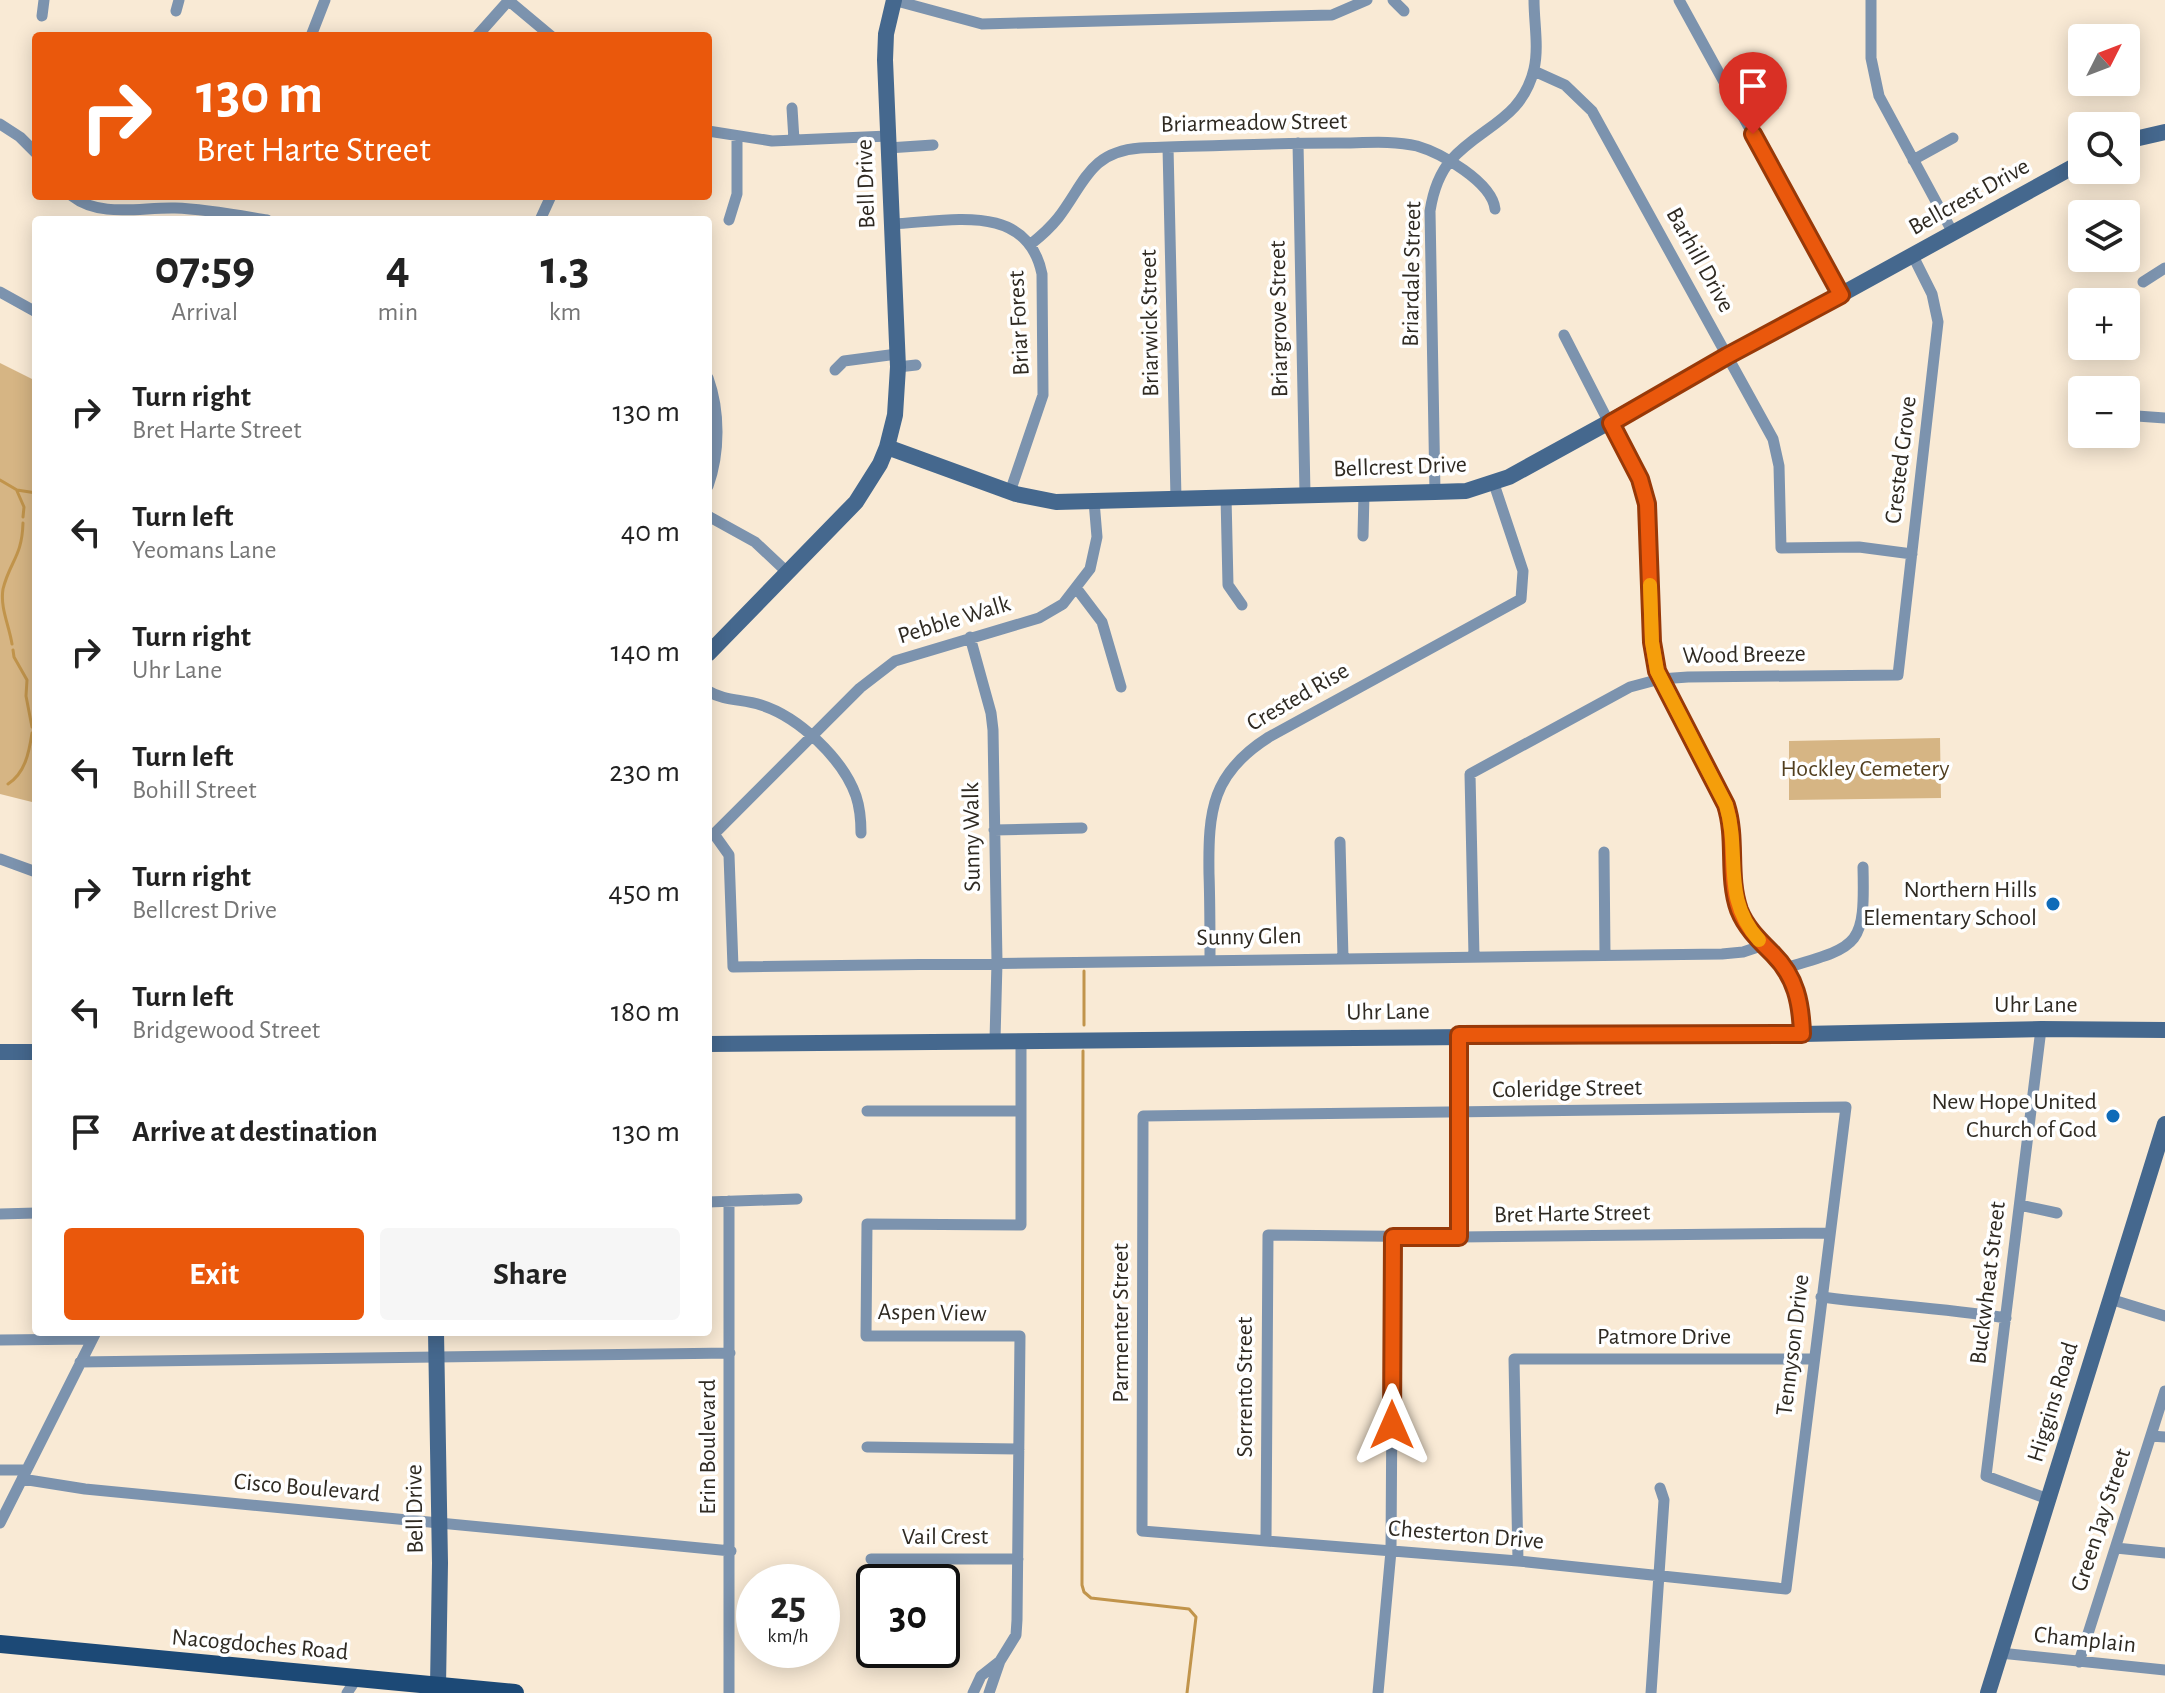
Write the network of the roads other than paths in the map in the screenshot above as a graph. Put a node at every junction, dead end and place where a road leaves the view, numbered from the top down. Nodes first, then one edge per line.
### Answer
1 (44, 0) edge
2 (325, 0) edge
3 (508, 0) edge
4 (893, 0) edge
5 (1367, 0) edge
6 (1393, 0) edge
7 (1534, 0) edge
8 (1679, 0) edge
9 (1871, 0) edge
10 (1404, 11) dead end
11 (42, 16) dead end
12 (313, 32) edge
13 (480, 32) edge
14 (546, 32) edge
15 (1534, 71) junction
16 (792, 108) dead end
17 (0, 124) edge
18 (712, 132) edge
19 (2165, 132) edge
20 (737, 137) junction
21 (1953, 138) dead end
22 (2140, 138) edge
23 (794, 140) junction
24 (888, 142) junction
25 (1298, 143) junction
26 (933, 145) dead end
27 (1168, 147) junction
28 (32, 149) edge
29 (1913, 160) junction
30 (1450, 162) junction
31 (2068, 170) edge
32 (78, 200) edge
33 (208, 200) edge
34 (1495, 209) dead end
35 (206, 211) junction
36 (240, 216) edge
37 (729, 220) dead end
38 (891, 224) junction
39 (1953, 233) junction
40 (1031, 244) junction
41 (1913, 256) junction
42 (2165, 268) edge
43 (2143, 282) dead end
44 (0, 292) edge
45 (1841, 295) junction
46 (32, 310) edge
47 (1564, 335) dead end
48 (1727, 356) junction
49 (897, 360) junction
50 (916, 365) dead end
51 (835, 370) dead end
52 (712, 390) edge
53 (2140, 416) edge
54 (2165, 418) edge
55 (1611, 423) junction
56 (887, 447) junction
57 (712, 473) edge
58 (1494, 484) junction
59 (1010, 492) junction
60 (1435, 492) junction
61 (1364, 493) junction
62 (1305, 494) junction
63 (1226, 496) junction
64 (1176, 498) junction
65 (1094, 501) junction
66 (712, 518) edge
67 (1363, 536) dead end
68 (1912, 554) junction
69 (788, 573) junction
70 (1077, 589) junction
71 (1242, 605) dead end
72 (970, 637) junction
73 (712, 650) edge
74 (1898, 675) joint
75 (1660, 679) junction
76 (1121, 687) dead end
77 (712, 694) edge
78 (812, 737) junction
79 (1082, 828) dead end
80 (994, 830) junction
81 (861, 833) dead end
82 (1340, 842) dead end
83 (1604, 852) dead end
84 (0, 859) edge
85 (1863, 867) dead end
86 (32, 871) edge
87 (1764, 945) junction
88 (1605, 955) junction
89 (1474, 956) junction
90 (1343, 958) junction
91 (1210, 960) junction
92 (997, 962) junction
93 (733, 967) joint
94 (1785, 968) junction
95 (2041, 1029) junction
96 (2165, 1030) edge
97 (1802, 1034) junction
98 (1459, 1035) junction
99 (995, 1040) junction
100 (1021, 1040) junction
101 (712, 1044) edge
102 (0, 1052) edge
103 (32, 1052) edge
104 (1846, 1107) joint
105 (867, 1111) dead end
106 (1020, 1111) junction
107 (1459, 1112) junction
108 (1143, 1116) joint
109 (2165, 1124) edge
110 (797, 1199) dead end
111 (729, 1201) junction
112 (712, 1202) edge
113 (2020, 1205) junction
114 (32, 1213) edge
115 (2057, 1213) dead end
116 (0, 1214) edge
117 (1829, 1233) junction
118 (1268, 1235) joint
119 (1393, 1237) junction
120 (1459, 1237) junction
121 (1821, 1297) junction
122 (2110, 1299) junction
123 (2165, 1316) edge
124 (2006, 1318) junction
125 (94, 1336) edge
126 (436, 1336) edge
127 (0, 1340) edge
128 (730, 1353) junction
129 (437, 1358) junction
130 (1814, 1359) junction
131 (80, 1362) junction
132 (2165, 1391) edge
133 (2151, 1436) junction
134 (2165, 1437) edge
135 (867, 1447) dead end
136 (1019, 1449) junction
137 (0, 1470) edge
138 (24, 1474) junction
139 (1660, 1488) dead end
140 (2048, 1499) junction
141 (0, 1523) edge
142 (439, 1523) junction
143 (1142, 1531) joint
144 (1266, 1539) junction
145 (2116, 1548) junction
146 (731, 1551) junction
147 (1391, 1551) junction
148 (2165, 1553) edge
149 (871, 1559) dead end
150 (1018, 1559) junction
151 (1518, 1561) junction
152 (1659, 1575) junction
153 (1786, 1589) joint
154 (0, 1644) edge
155 (2000, 1653) junction
156 (1000, 1661) junction
157 (2079, 1662) junction
158 (2165, 1670) edge
159 (438, 1686) junction
160 (356, 1688) edge
161 (515, 1693) edge
162 (729, 1693) edge
163 (973, 1693) edge
164 (989, 1693) edge
165 (1378, 1693) edge
166 (1651, 1693) edge
167 (1988, 1693) edge

1 - 11 street
2 - 12 street
3 - 13 street
3 - 14 street
4 - 5 street
4 - 24 street, Bell Drive
6 - 10 street
7 - 15 street, Briardale Street
8 - 45 street
9 - 29 street
15 - 30 street, Briardale Street
15 - 48 street, Barhill Drive
16 - 23 street
17 - 28 street
18 - 20 street
19 - 22 street
20 - 23 street
20 - 37 street
21 - 29 street
23 - 24 street
24 - 26 street
24 - 38 street, Bell Drive
25 - 27 street, Briarmeadow Street
25 - 30 street, Briarmeadow Street
25 - 62 street, Briargrove Street
27 - 40 street, Briarmeadow Street
27 - 64 street, Briarwick Street
29 - 39 street
30 - 34 street, Briarmeadow Street
30 - 60 street, Briardale Street
31 - 39 street, Bellcrest Drive
32 - 35 street
33 - 35 street
35 - 36 street
38 - 40 street
38 - 49 street, Bell Drive
39 - 41 street, Bellcrest Drive
40 - 59 street, Briar Forest
41 - 45 street, Bellcrest Drive
41 - 68 street, Crested Grove
42 - 43 street
44 - 46 street
45 - 48 street, Bellcrest Drive
47 - 55 street
48 - 55 street, Bellcrest Drive
48 - 68 street, Barhill Drive
49 - 50 street
49 - 51 street
49 - 56 street, Bell Drive
52 - 57 street
53 - 54 street
55 - 58 street, Bellcrest Drive
55 - 75 street
56 - 59 street, Bellcrest Drive
56 - 69 street, Bell Drive
58 - 60 street, Bellcrest Drive
58 - 91 street, Crested Rise
59 - 65 street, Bellcrest Drive
60 - 61 street, Bellcrest Drive
61 - 62 street, Bellcrest Drive
61 - 67 street
62 - 63 street, Bellcrest Drive
63 - 64 street, Bellcrest Drive
63 - 71 street
64 - 65 street, Bellcrest Drive
65 - 70 street, Pebble Walk
66 - 69 street
68 - 74 street, Crested Grove
69 - 73 street, Bell Drive
70 - 72 street, Pebble Walk
70 - 76 street
72 - 78 street, Pebble Walk
72 - 80 street, Sunny Walk
74 - 75 street, Wood Breeze
75 - 87 street
75 - 89 street, Wood Breeze
77 - 78 street
78 - 81 street
78 - 93 street, Pebble Walk
79 - 80 street
80 - 92 street, Sunny Walk
82 - 90 street
83 - 88 street
84 - 86 street
85 - 94 street
87 - 88 street, Sunny Glen
87 - 94 street
88 - 89 street, Sunny Glen
89 - 90 street, Sunny Glen
90 - 91 street, Sunny Glen
91 - 92 street, Sunny Glen
92 - 93 street, Sunny Glen
92 - 99 street, Sunny Walk
94 - 97 street
95 - 96 street, Uhr Lane
95 - 97 street, Uhr Lane
95 - 113 street, Buckwheat Street
97 - 98 street, Uhr Lane
98 - 100 street, Uhr Lane
98 - 107 street
99 - 100 street, Uhr Lane
99 - 101 street, Uhr Lane
100 - 106 street, Aspen View
102 - 103 street
104 - 107 street, Coleridge Street
104 - 117 street, Tennyson Drive
105 - 106 street
106 - 136 street, Aspen View
107 - 108 street, Coleridge Street
107 - 120 street
108 - 143 street, Parmenter Street
109 - 122 street, Higgins Road
110 - 111 street
111 - 112 street
111 - 128 street, Erin Boulevard
113 - 115 street
113 - 124 street, Buckwheat Street
114 - 116 street
117 - 120 street, Bret Harte Street
117 - 121 street, Tennyson Drive
118 - 119 street, Bret Harte Street
118 - 144 street, Sorrento Street
119 - 120 street, Bret Harte Street
119 - 147 street
121 - 124 street
121 - 130 street, Tennyson Drive
122 - 123 street
122 - 140 street, Higgins Road
124 - 140 street, Buckwheat Street
125 - 127 street
125 - 131 street
126 - 129 street, Bell Drive
128 - 129 street
128 - 146 street, Erin Boulevard
129 - 131 street
129 - 142 street, Bell Drive
130 - 151 street, Patmore Drive
130 - 153 street, Tennyson Drive
131 - 138 street
132 - 133 street, Green Jay Street
133 - 134 street
133 - 145 street, Green Jay Street
135 - 136 street
136 - 150 street, Aspen View
137 - 138 street, Cisco Boulevard
138 - 141 street
138 - 142 street, Cisco Boulevard
139 - 152 street
140 - 155 street, Higgins Road
142 - 146 street, Cisco Boulevard
142 - 159 street, Bell Drive
143 - 144 street, Chesterton Drive
144 - 147 street, Chesterton Drive
145 - 148 street
145 - 157 street, Green Jay Street
146 - 162 street, Erin Boulevard
147 - 151 street, Chesterton Drive
147 - 165 street
149 - 150 street, Vail Crest
150 - 156 street, Aspen View
151 - 152 street, Chesterton Drive
152 - 153 street, Chesterton Drive
152 - 166 street
154 - 160 main road, Nacogdoches Road
155 - 157 street, Champlain
155 - 167 street, Higgins Road
156 - 163 street, Aspen View
156 - 164 street, Aspen View
157 - 158 street, Champlain
159 - 160 main road, Nacogdoches Road
159 - 161 main road, Nacogdoches Road

